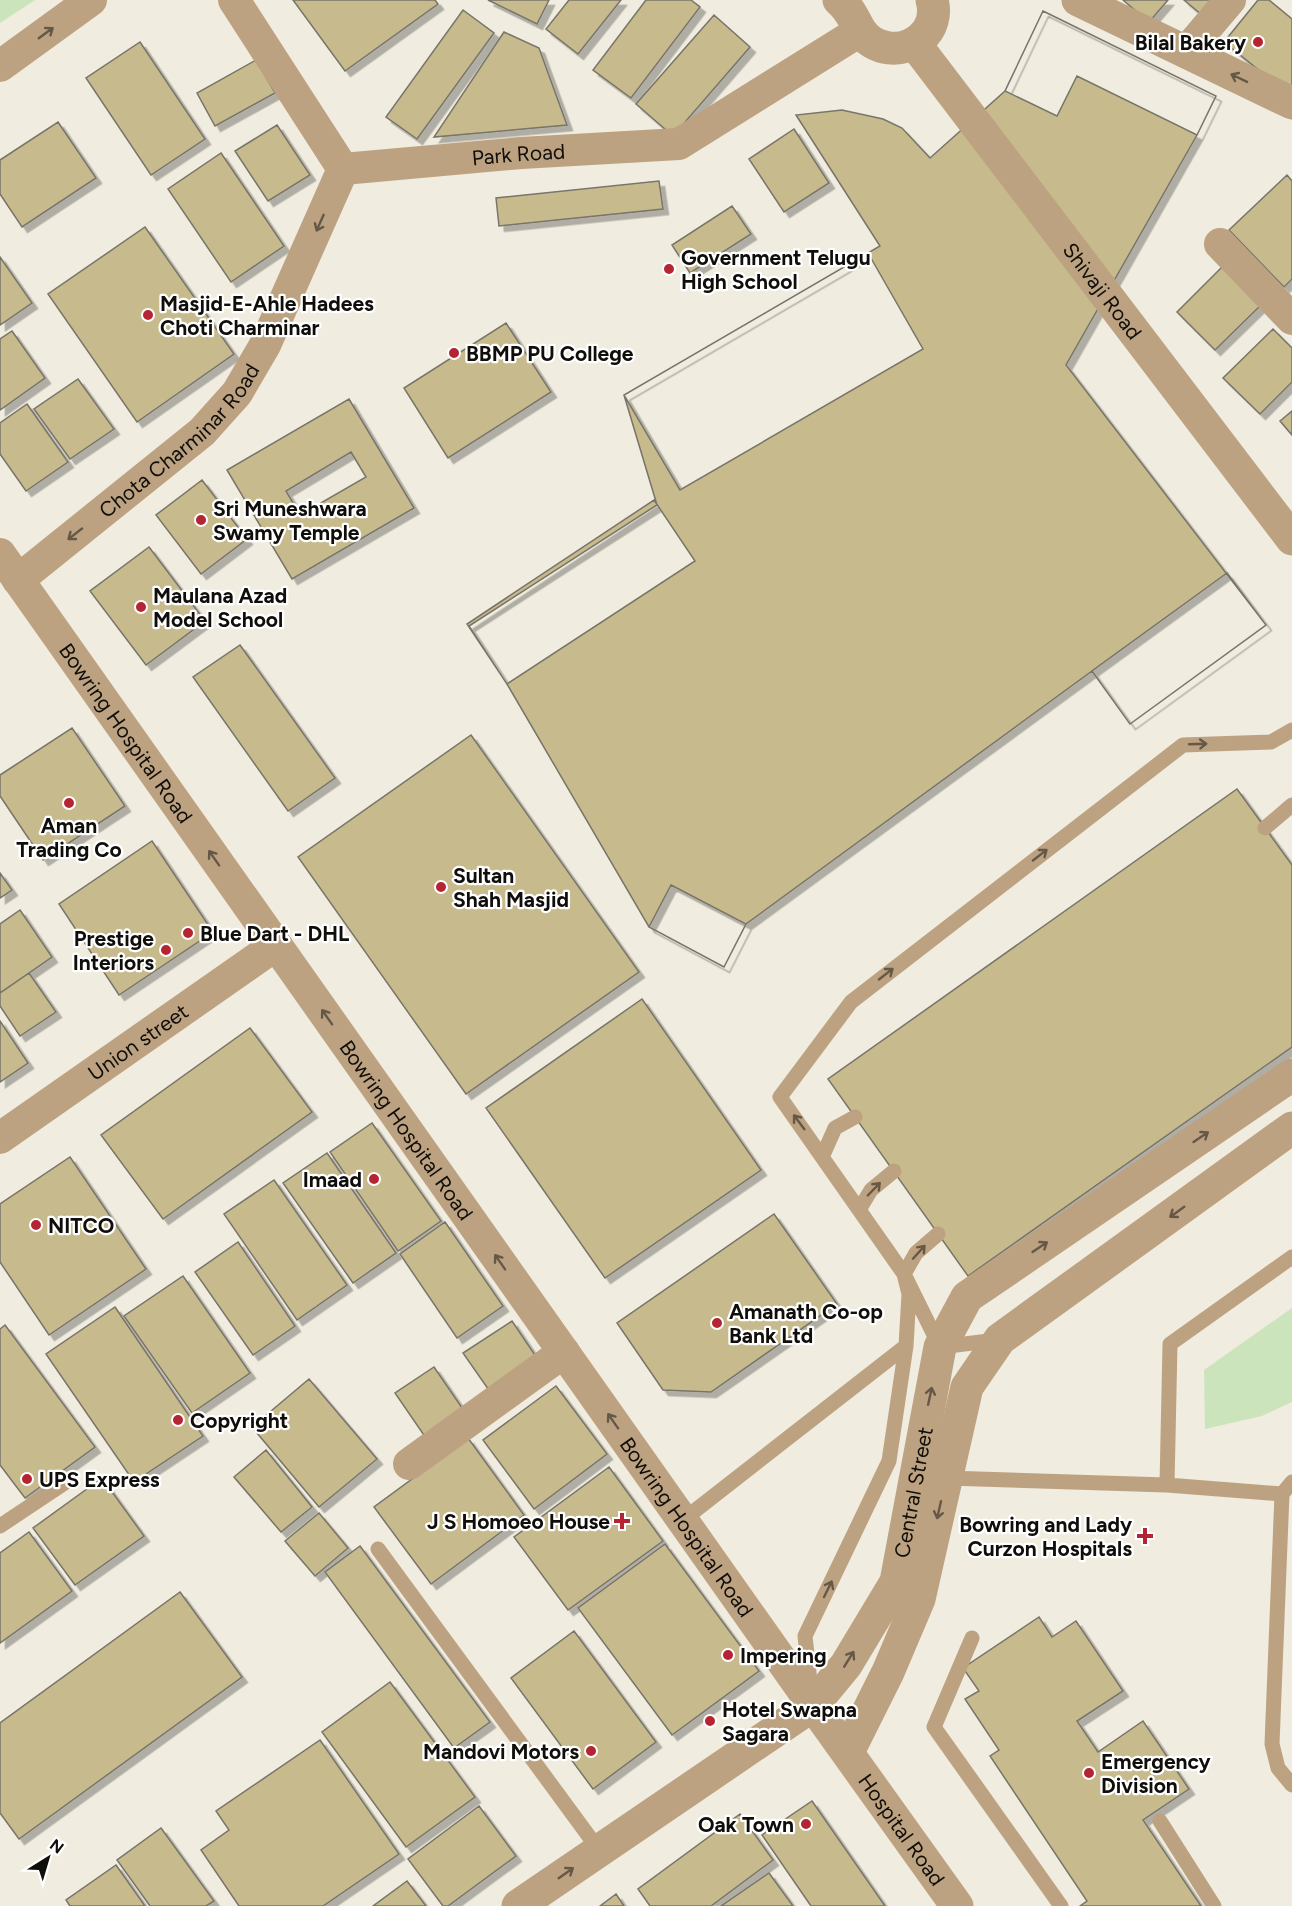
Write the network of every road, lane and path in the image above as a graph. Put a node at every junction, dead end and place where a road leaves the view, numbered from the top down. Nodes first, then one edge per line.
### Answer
1 (92, 0) edge
2 (234, 0) edge
3 (932, 0) edge
4 (1078, 0) edge
5 (1230, 0) edge
6 (851, 10) edge
7 (915, 44) junction
8 (1186, 52) junction
9 (0, 66) edge
10 (1292, 103) edge
11 (343, 169) junction
12 (1220, 244) dead end
13 (1292, 319) edge
14 (1292, 538) edge
15 (0, 555) edge
16 (18, 580) junction
17 (1292, 730) edge
18 (1292, 805) edge
19 (1265, 828) dead end
20 (276, 945) junction
21 (1292, 1075) edge
22 (855, 1117) dead end
23 (1292, 1128) edge
24 (0, 1138) edge
25 (823, 1155) junction
26 (894, 1171) dead end
27 (859, 1210) junction
28 (938, 1234) dead end
29 (1292, 1257) edge
30 (904, 1274) junction
31 (1000, 1340) junction
32 (906, 1346) junction
33 (940, 1347) junction
34 (564, 1352) junction
35 (409, 1464) dead end
36 (947, 1478) junction
37 (66, 1482) dead end
38 (1292, 1482) edge
39 (1167, 1485) junction
40 (1282, 1494) junction
41 (682, 1520) junction
42 (0, 1526) edge
43 (378, 1549) dead end
44 (972, 1638) dead end
45 (813, 1705) junction
46 (848, 1752) junction
47 (1292, 1785) edge
48 (1160, 1821) dead end
49 (599, 1850) junction
50 (518, 1906) edge
51 (957, 1906) edge
52 (1060, 1906) edge
53 (1214, 1906) edge

9 -> 1 street
2 - 11 street
3 - 7 street
4 - 8 street
5 - 8 street
6 - 7 street
6 - 11 street, Park Road
7 - 14 street, Shivaji Road
10 -> 8 street
11 -> 16 street, Chota Charminar Road
12 - 13 street
15 - 16 street, Bowring Hospital Road
20 -> 16 street, Bowring Hospital Road
25 -> 17 lane
18 - 19 lane
20 - 24 street, Union street
34 -> 20 street, Bowring Hospital Road
33 -> 21 street, Central Street
22 - 25 lane
23 -> 31 street, Central Street
25 - 27 lane
27 -> 26 lane
27 - 30 lane
30 -> 28 lane
29 - 39 lane
30 - 32 lane
30 - 33 lane
31 - 33 lane
31 - 36 street, Central Street
32 - 41 lane
45 -> 32 lane
45 -> 33 street, Central Street
34 - 35 street
41 -> 34 street, Bowring Hospital Road
36 - 39 lane
36 -> 46 street, Central Street
37 - 42 lane
38 - 40 lane
39 - 40 lane
40 - 47 lane
41 - 45 street, Bowring Hospital Road
43 - 49 lane
44 - 52 lane
45 - 46 street, Hospital Road
45 - 49 street, Central Street
46 - 51 street, Hospital Road
48 - 53 lane
50 -> 49 street, Central Street

